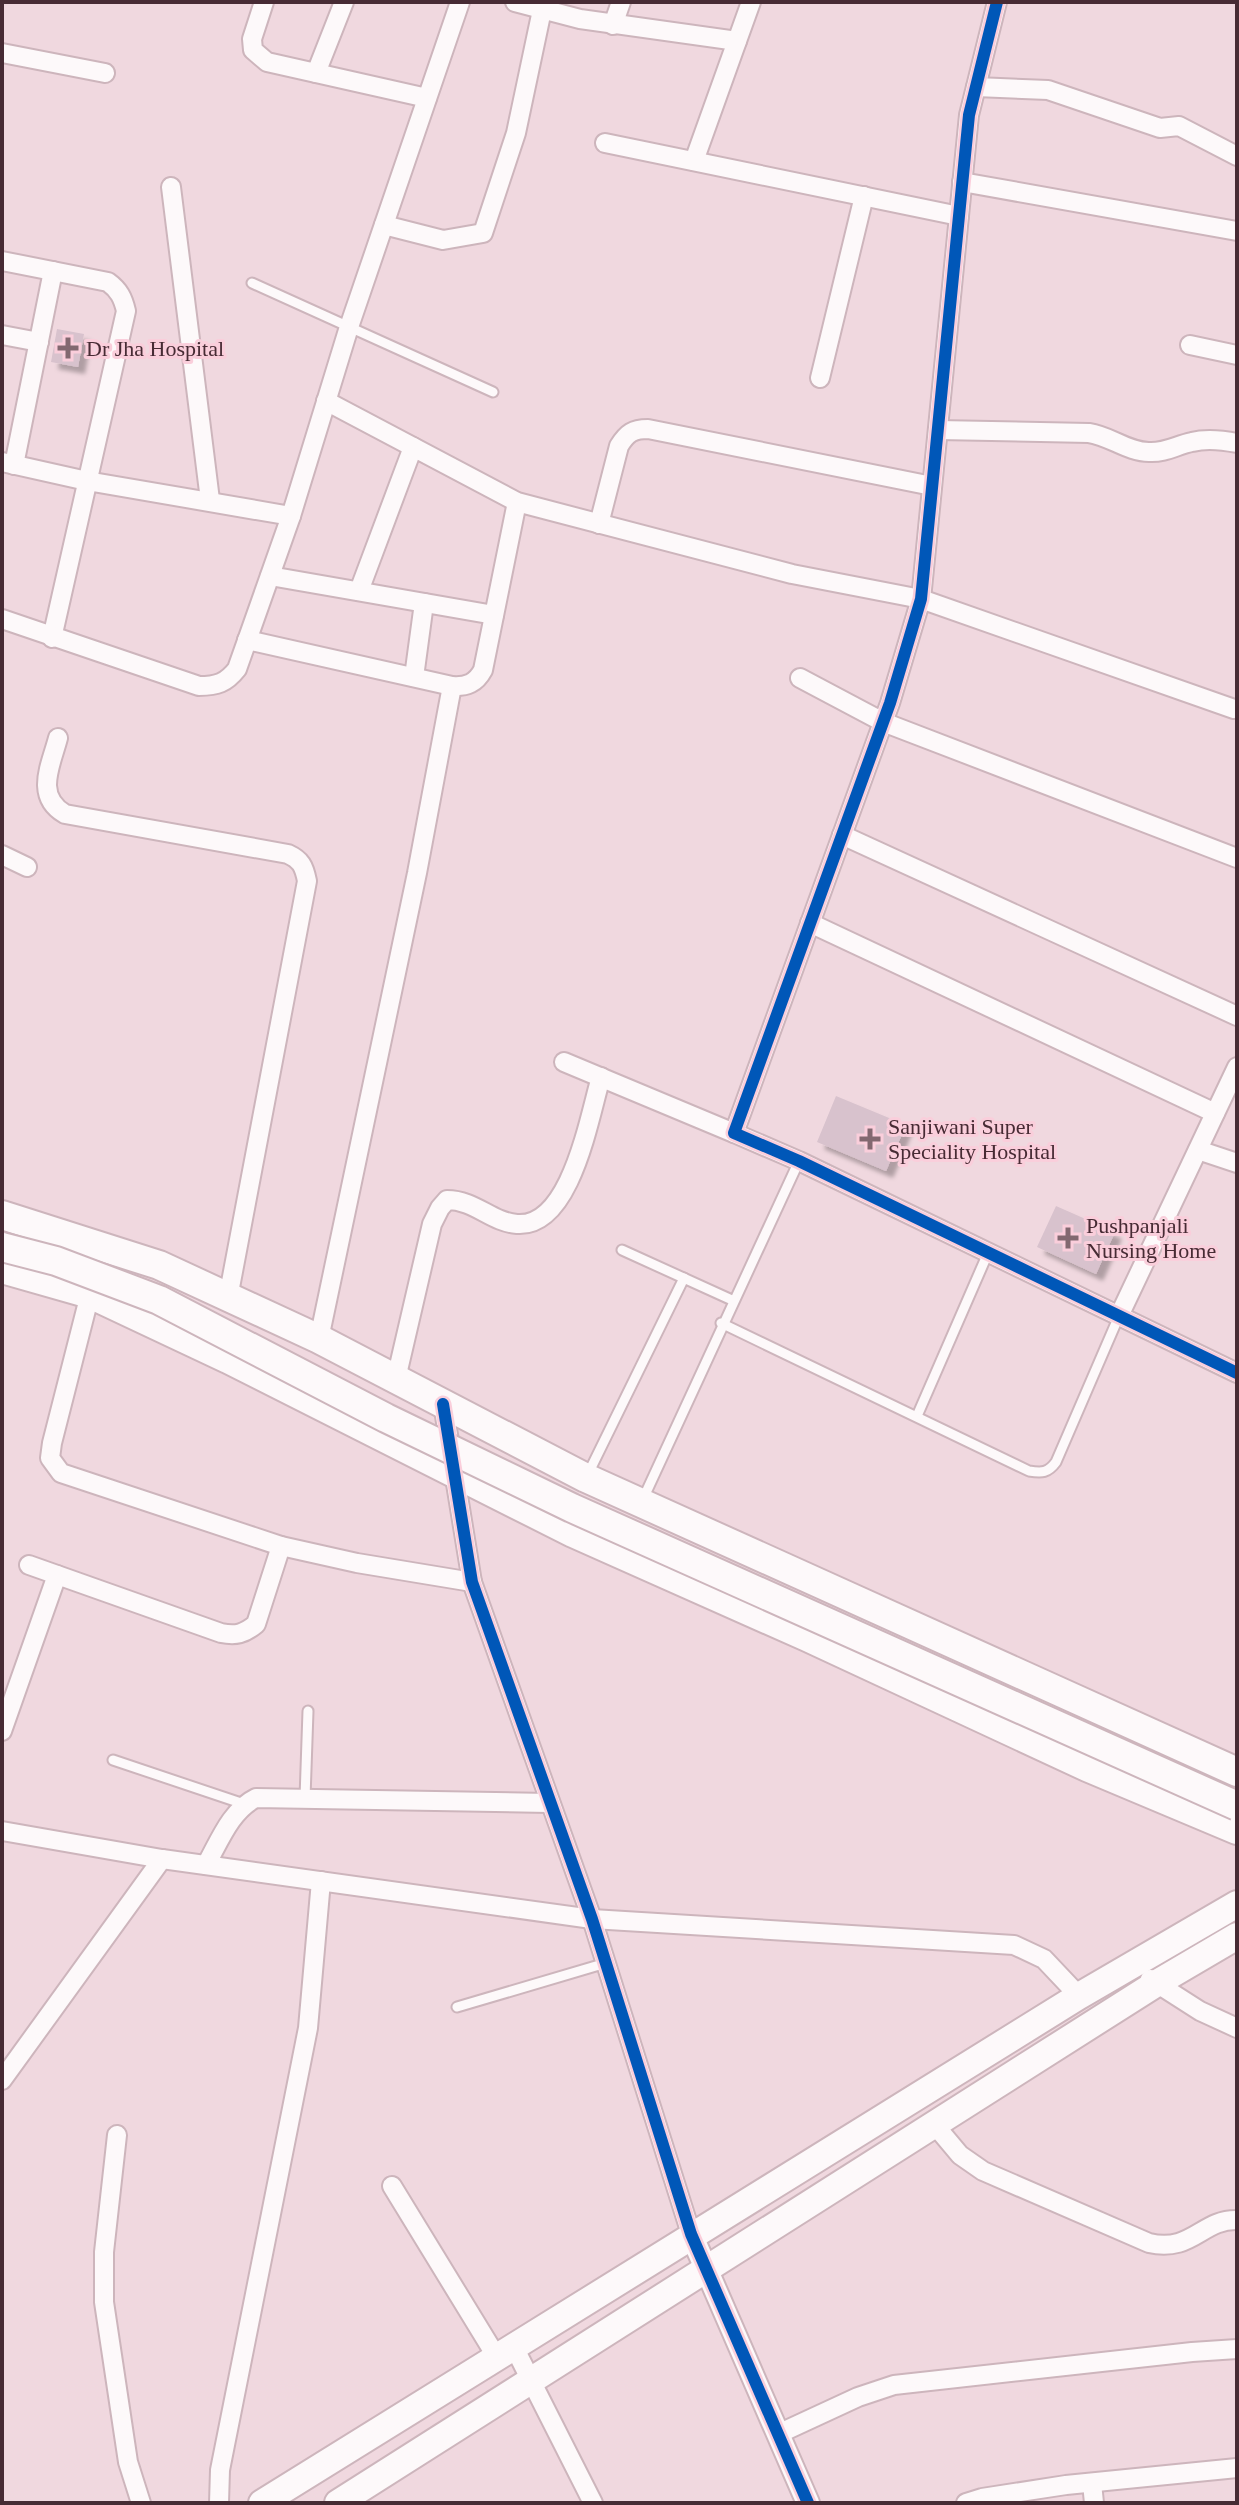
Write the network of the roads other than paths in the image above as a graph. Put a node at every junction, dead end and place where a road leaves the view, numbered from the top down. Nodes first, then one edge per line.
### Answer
1 (264, 2) edge
2 (344, 2) edge
3 (460, 2) edge
4 (515, 2) edge
5 (621, 2) edge
6 (751, 2) edge
7 (997, 2) edge
8 (542, 10) junction
9 (613, 25) junction
10 (737, 41) junction
11 (2, 53) edge
12 (105, 73) dead end
13 (316, 73) junction
14 (976, 87) junction
15 (427, 98) junction
16 (605, 143) dead end
17 (1237, 156) edge
18 (694, 161) junction
19 (962, 182) junction
20 (171, 187) dead end
21 (864, 196) junction
22 (959, 216) junction
23 (384, 225) junction
24 (1237, 231) edge
25 (2, 261) edge
26 (53, 271) junction
27 (252, 283) dead end
28 (349, 327) junction
29 (2, 335) edge
30 (39, 342) junction
31 (1190, 345) dead end
32 (1237, 355) edge
33 (820, 378) dead end
34 (493, 392) dead end
35 (326, 401) junction
36 (938, 430) junction
37 (1237, 443) edge
38 (413, 447) junction
39 (8, 464) edge
40 (87, 481) junction
41 (932, 486) junction
42 (210, 500) junction
43 (517, 502) junction
44 (291, 516) junction
45 (599, 524) junction
46 (270, 576) junction
47 (359, 591) junction
48 (921, 599) junction
49 (424, 603) junction
50 (494, 615) junction
51 (2, 619) edge
52 (52, 638) junction
53 (247, 640) junction
54 (414, 677) junction
55 (800, 678) dead end
56 (452, 686) junction
57 (1234, 709) dead end
58 (883, 722) junction
59 (58, 738) dead end
60 (842, 835) junction
61 (2, 855) edge
62 (1237, 858) edge
63 (27, 867) dead end
64 (810, 923) junction
65 (1237, 1016) edge
66 (564, 1062) dead end
67 (1237, 1067) edge
68 (601, 1077) junction
69 (1215, 1113) junction
70 (734, 1133) junction
71 (1198, 1150) junction
72 (799, 1161) junction
73 (1237, 1163) edge
74 (2, 1215) edge
75 (2, 1247) edge
76 (622, 1250) dead end
77 (988, 1253) junction
78 (2, 1269) edge
79 (684, 1278) junction
80 (90, 1294) junction
81 (228, 1298) junction
82 (732, 1300) junction
83 (1119, 1316) junction
84 (721, 1323) junction
85 (319, 1339) junction
86 (1237, 1373) edge
87 (396, 1379) junction
88 (443, 1404) junction
89 (917, 1416) junction
90 (454, 1472) junction
91 (586, 1478) junction
92 (641, 1502) junction
93 (281, 1546) junction
94 (764, 1557) junction
95 (29, 1565) dead end
96 (57, 1575) junction
97 (472, 1582) junction
98 (745, 1610) junction
99 (308, 1711) dead end
100 (2, 1731) edge
101 (113, 1760) dead end
102 (1237, 1772) edge
103 (305, 1798) junction
104 (549, 1803) junction
105 (244, 1804) junction
106 (1237, 1806) edge
107 (1237, 1830) edge
108 (2, 1831) edge
109 (162, 1859) junction
110 (206, 1865) junction
111 (321, 1881) junction
112 (1237, 1904) edge
113 (592, 1919) junction
114 (1237, 1936) edge
115 (606, 1963) junction
116 (1126, 1967) junction
117 (1157, 1983) junction
118 (1079, 1996) junction
119 (457, 2007) dead end
120 (1237, 2028) edge
121 (2, 2080) edge
122 (934, 2124) junction
123 (117, 2135) dead end
124 (392, 2186) dead end
125 (1237, 2220) edge
126 (691, 2234) junction
127 (706, 2270) junction
128 (1237, 2349) edge
129 (505, 2351) junction
130 (533, 2380) junction
131 (778, 2434) junction
132 (1237, 2468) edge
133 (1092, 2483) junction
134 (977, 2501) edge
135 (141, 2503) edge
136 (219, 2503) edge
137 (262, 2503) edge
138 (338, 2503) edge
139 (593, 2503) edge
140 (808, 2503) edge
141 (1094, 2503) edge

1 - 13 street
2 - 13 street
3 - 15 street
4 - 8 street
5 - 9 street
6 - 10 street
7 - 14 street
8 - 9 street
8 - 23 street
9 - 10 street
10 - 18 street
11 - 12 street
13 - 15 street
14 - 17 street
14 - 19 street
15 - 23 street
16 - 18 street
18 - 21 street
19 - 22 street
19 - 24 street
20 - 42 street
21 - 22 street
21 - 33 street
22 - 36 street
23 - 28 street
25 - 26 street
26 - 30 street
26 - 40 street
27 - 28 lane
28 - 34 lane
28 - 35 street
29 - 30 street
30 - 39 street
31 - 32 street
35 - 38 street
35 - 44 street
36 - 37 street
36 - 41 street
38 - 43 street
38 - 47 street
39 - 40 street
40 - 42 street
40 - 52 street
41 - 45 street
41 - 48 street
42 - 44 street
43 - 45 street
43 - 50 street
44 - 46 street
45 - 48 street
46 - 47 street
46 - 53 street
47 - 49 street
48 - 57 street
48 - 58 street
49 - 50 street
49 - 54 street
50 - 56 street
51 - 52 street
52 - 53 street
53 - 54 street
54 - 56 street
55 - 58 street
56 - 85 street
58 - 60 street
58 - 62 street
59 - 81 street
60 - 64 street
60 - 65 street
61 - 63 street
64 - 69 street
64 - 70 street
66 - 68 street
67 - 69 street
68 - 70 street
68 - 87 street
69 - 71 street
70 - 72 street
71 - 73 street
71 - 83 street
72 - 77 street
72 - 82 lane
74 - 81 main road
75 - 106 main road, bridge
76 - 79 lane
77 - 83 street
77 - 89 lane
78 - 80 main road
79 - 82 lane
79 - 91 lane
80 - 90 main road
80 - 93 street
81 - 85 main road
82 - 84 lane
83 - 86 street
83 - 89 lane
84 - 89 lane
84 - 92 lane
85 - 87 main road
87 - 88 main road
88 - 90 street
88 - 91 main road
90 - 97 street
90 - 98 main road
91 - 92 main road
92 - 94 main road
93 - 96 street
93 - 97 street
94 - 98 main road
94 - 102 main road
95 - 96 street
96 - 100 street
97 - 104 street
98 - 107 main road
99 - 103 lane
101 - 105 lane
103 - 104 street
103 - 105 street
104 - 113 street
105 - 110 street
108 - 109 street
109 - 110 street
109 - 121 street
110 - 111 street
111 - 113 street
111 - 136 street
112 - 116 main road
113 - 115 street
113 - 118 street
114 - 117 main road
115 - 119 lane
115 - 126 street
116 - 117 street
116 - 118 main road
117 - 120 street
117 - 122 main road
118 - 126 main road
122 - 125 street
122 - 127 main road
123 - 135 street
124 - 129 street
126 - 127 street
126 - 129 main road
127 - 130 main road
127 - 131 street
128 - 131 street
129 - 130 street
129 - 137 main road
130 - 138 main road
130 - 139 street
131 - 140 street
132 - 133 street
133 - 134 street
133 - 141 street

